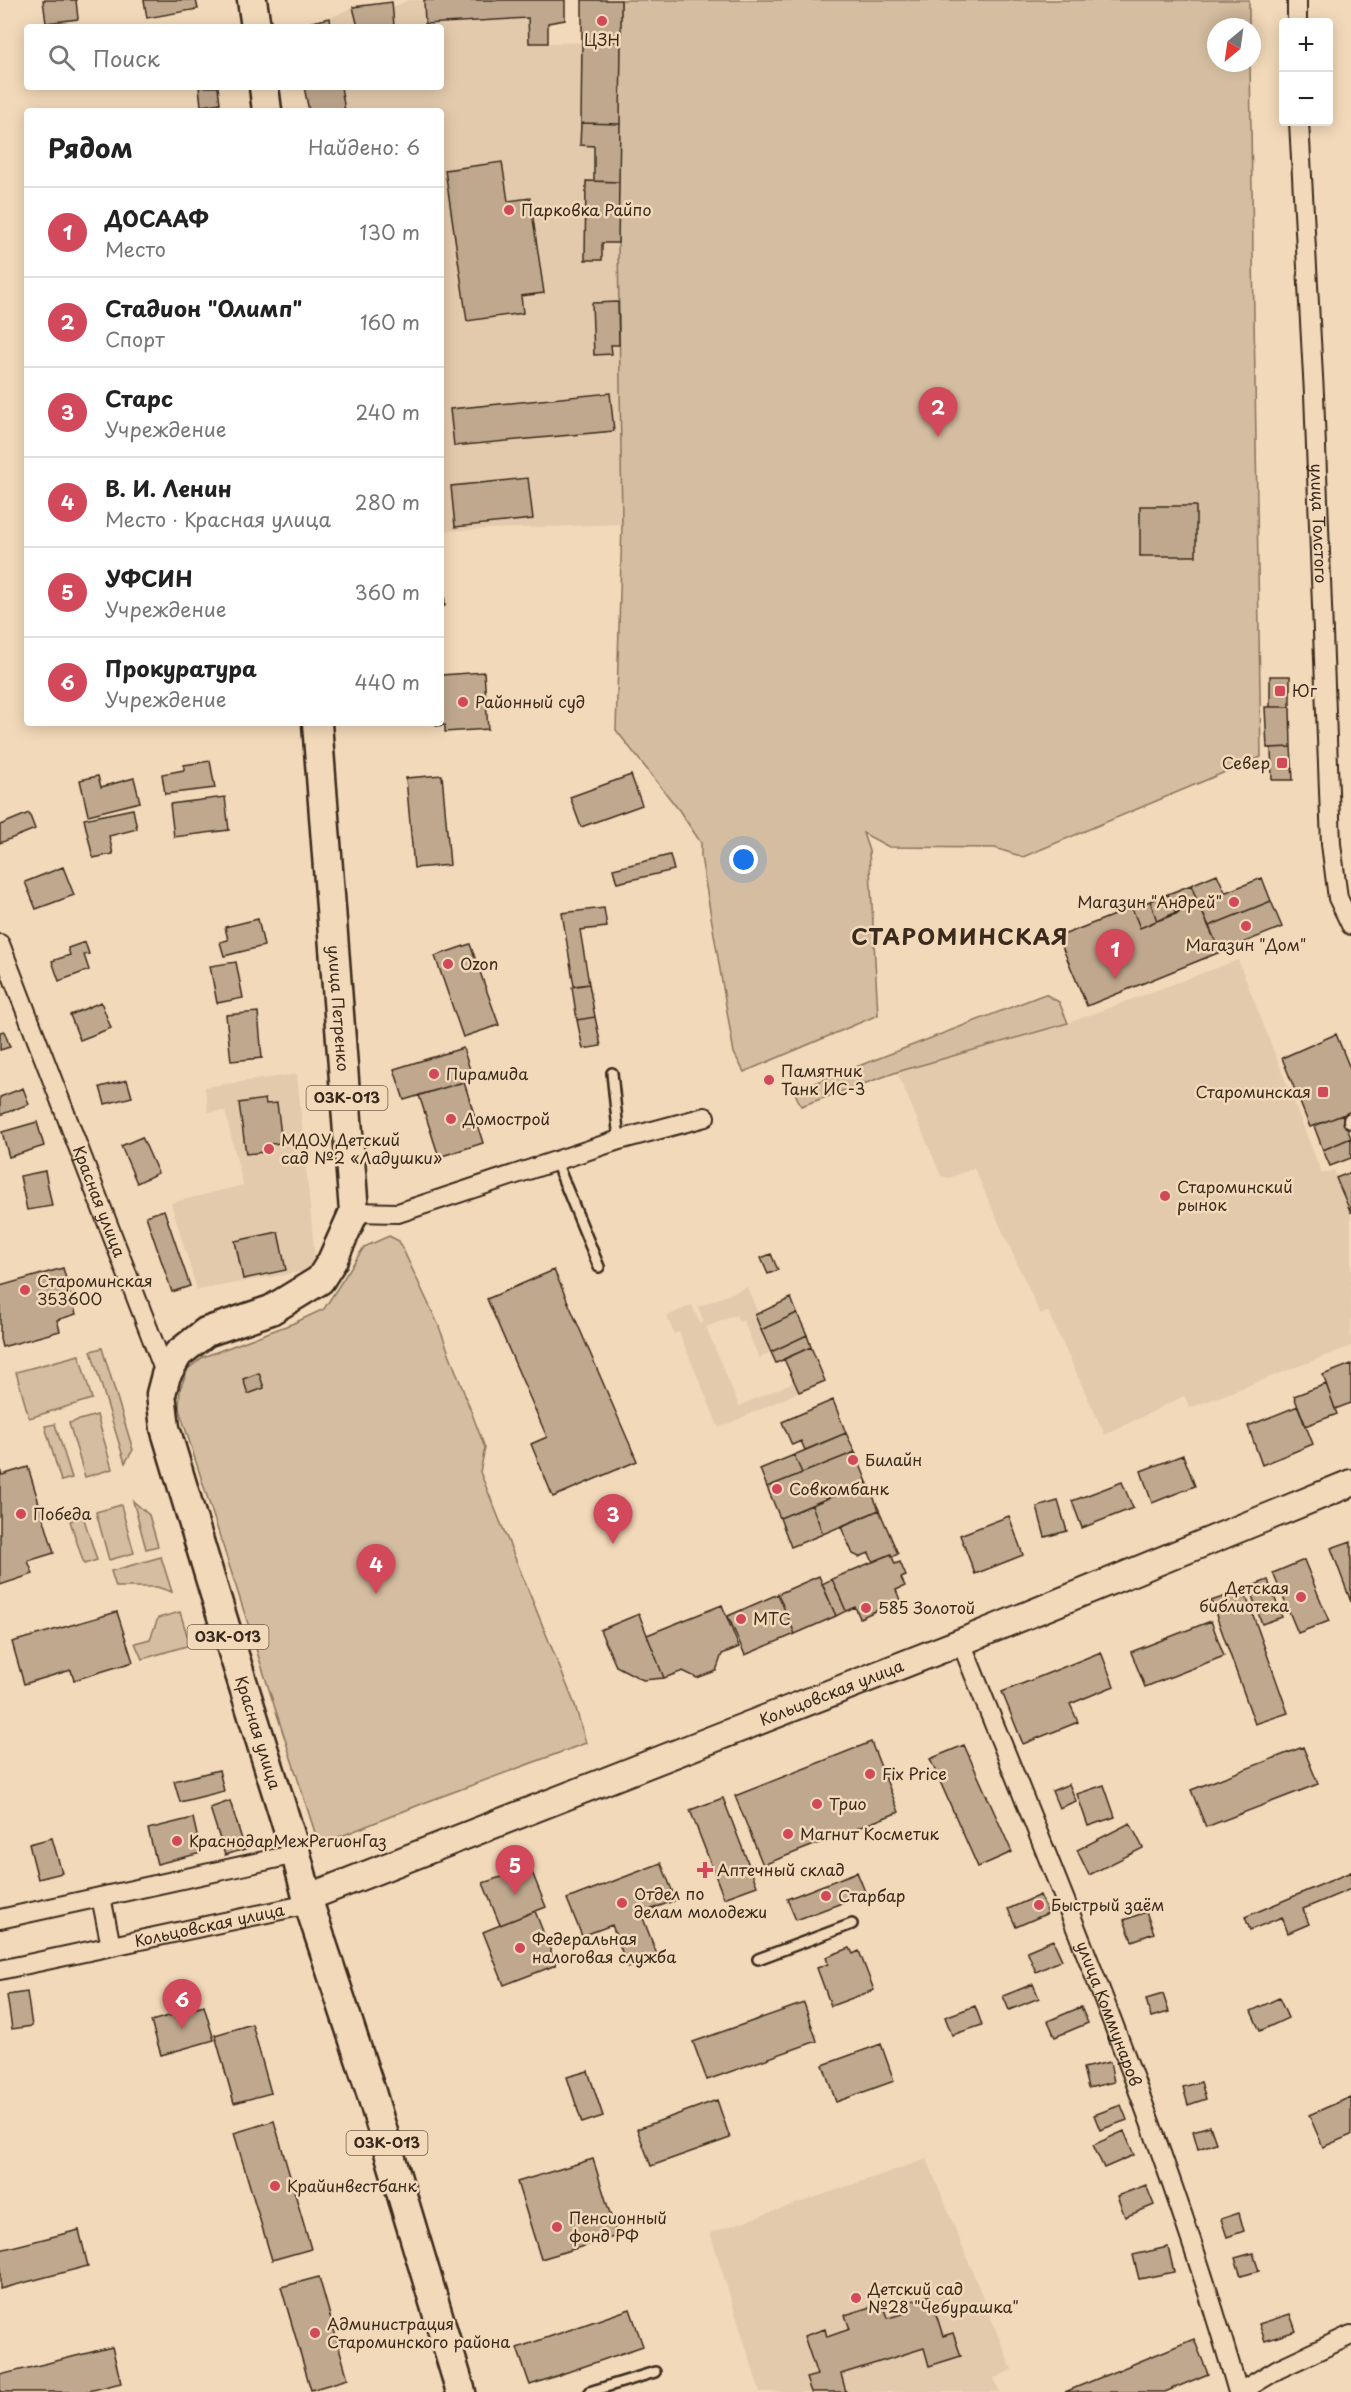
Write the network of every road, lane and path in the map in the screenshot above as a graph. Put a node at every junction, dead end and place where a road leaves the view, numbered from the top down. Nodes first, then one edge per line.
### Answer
1 (252, 0) edge
2 (1297, 0) edge
3 (1297, 18) edge
4 (256, 24) edge
5 (264, 90) edge
6 (267, 108) edge
7 (1299, 126) edge
8 (317, 726) edge
9 (1351, 924) edge
10 (0, 944) edge
11 (612, 1073) dead end
12 (705, 1117) dead end
13 (619, 1140) junction
14 (556, 1162) junction
15 (354, 1212) junction
16 (600, 1267) dead end
17 (166, 1375) junction
18 (1351, 1483) edge
19 (961, 1642) junction
20 (296, 1854) junction
21 (101, 1897) junction
22 (309, 1900) junction
23 (0, 1919) edge
24 (852, 1924) dead end
25 (111, 1946) junction
26 (758, 1959) dead end
27 (0, 1970) edge
28 (1351, 2335) edge
29 (655, 2372) dead end
30 (461, 2392) edge
31 (589, 2392) edge
32 (1239, 2392) edge

1 - 4 main road
2 - 3 street
5 - 6 main road
7 - 9 street, улица Толстого
8 - 15 main road, улица Петренко / 03К-013
10 - 17 street, Красная улица
11 - 13 lane
12 - 13 street
13 - 14 street
14 - 15 street
14 - 16 lane
15 - 17 main road, улица Петренко / 03К-013
17 - 20 main road, Красная улица / 03К-013
18 - 19 main road, Кольцовская улица
19 - 22 main road, Кольцовская улица
19 - 32 street, улица Коммунаров
20 - 21 street
20 - 22 main road, Красная улица / 03К-013
21 - 23 street
21 - 25 street, Кольцовская улица
22 - 25 street, Кольцовская улица
22 - 30 main road, Красная улица / 03К-013
24 - 26 lane
25 - 27 street, Кольцовская улица
28 - 32 street
29 - 31 lane

